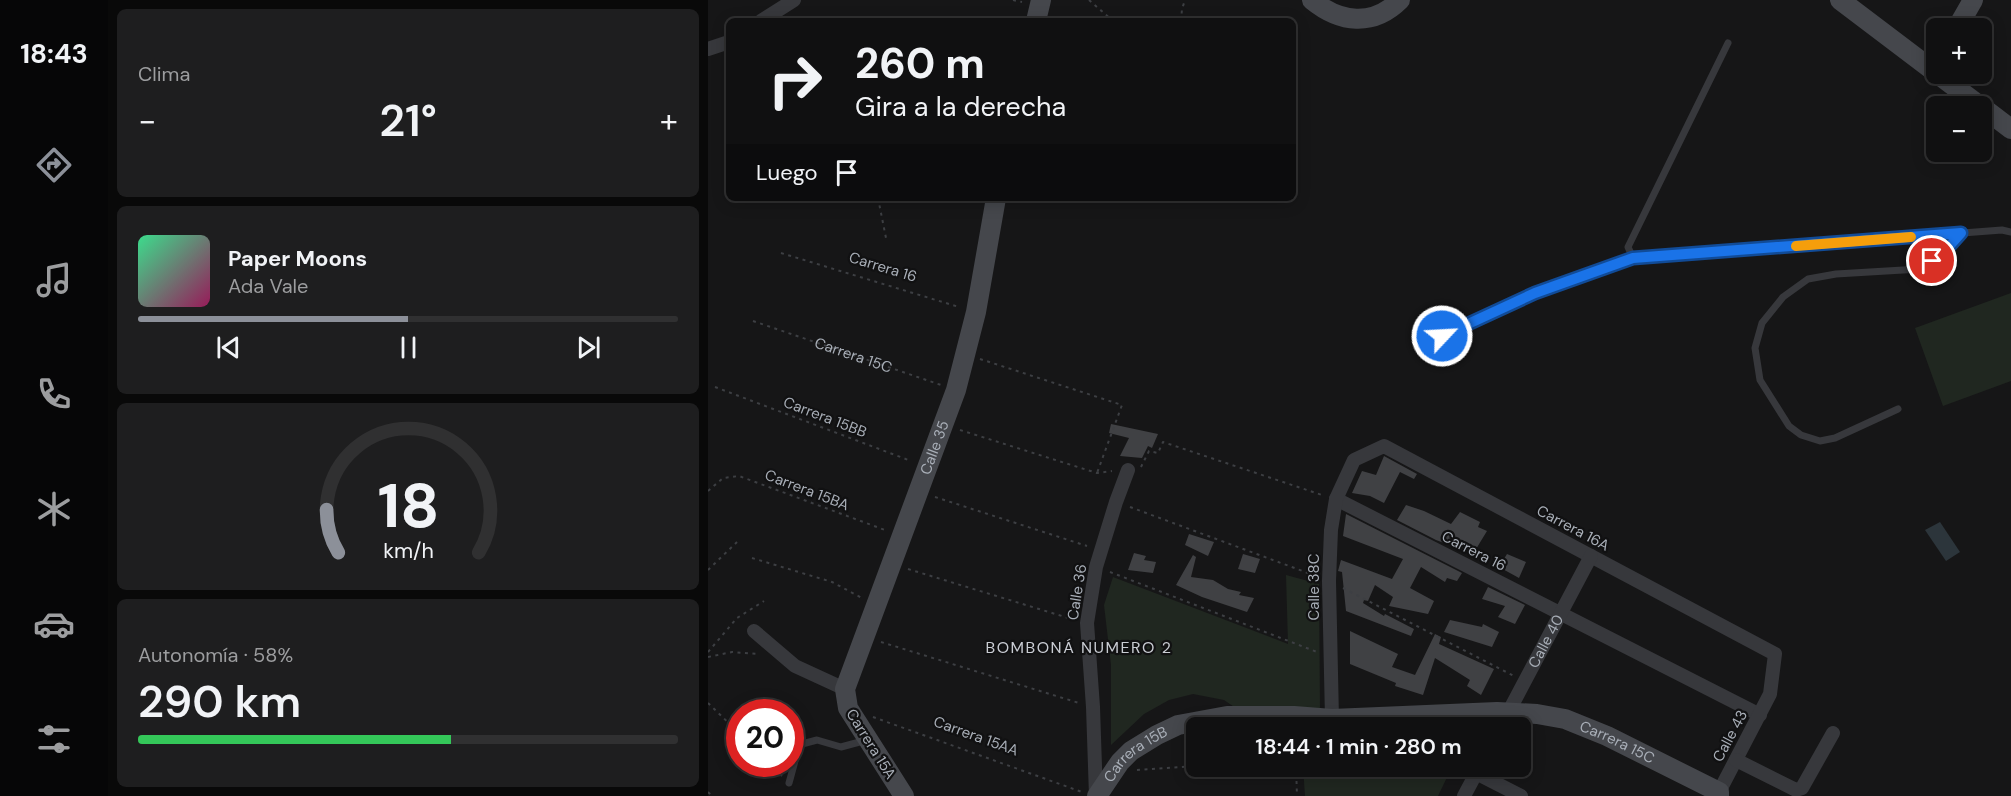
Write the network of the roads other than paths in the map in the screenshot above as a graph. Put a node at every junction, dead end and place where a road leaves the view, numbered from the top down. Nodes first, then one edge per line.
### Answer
1 (794, 0) edge
2 (1041, 0) edge
3 (1311, 0) edge
4 (1400, 0) edge
5 (1840, 0) edge
6 (1973, 0) edge
7 (777, 6) edge
8 (764, 18) edge
9 (1037, 18) edge
10 (1963, 18) edge
11 (726, 43) edge
12 (1728, 43) dead end
13 (708, 49) edge
14 (1926, 62) edge
15 (1953, 84) edge
16 (1968, 96) edge
17 (1992, 115) edge
18 (2011, 129) edge
19 (995, 201) edge
20 (2011, 232) edge
21 (1961, 233) junction
22 (1633, 258) junction
23 (1442, 336) dead end
24 (1898, 409) dead end
25 (1354, 460) joint
26 (1128, 470) road end
27 (1336, 500) junction
28 (1591, 556) junction
29 (1561, 614) junction
30 (754, 631) dead end
31 (1775, 654) joint
32 (846, 698) junction
33 (1760, 715) junction
34 (1222, 717) edge
35 (1307, 717) edge
36 (1332, 717) edge
37 (1506, 717) edge
38 (1520, 717) edge
39 (1186, 724) edge
40 (1833, 733) dead end
41 (867, 740) junction
42 (1736, 759) junction
43 (1474, 777) edge
44 (1490, 777) edge
45 (789, 783) road end
46 (1719, 794) edge
47 (1092, 795) edge
48 (904, 796) edge
49 (1464, 796) edge
50 (1521, 796) edge

1 - 7 street
2 - 9 street
3 - 4 street
5 - 14 street
6 - 10 street
7 - 8 street
11 - 13 street
12 - 22 lane
15 - 16 street
17 - 18 street
19 - 32 street, Calle 35
20 - 21 lane
21 - 22 lane
21 - 24 lane
22 - 23 lane
25 - 27 street, Calle 38C
25 - 28 street, Carrera 16A
26 - 47 street, Calle 36
27 - 29 street, Carrera 16
27 - 36 street, Calle 38C
28 - 29 street, Calle 40
28 - 31 street, Carrera 16A
29 - 33 street, Carrera 16
29 - 37 street, Calle 40
30 - 32 street
31 - 33 street, Calle 43
32 - 41 street, Carrera 15A
33 - 42 street, Calle 43
34 - 35 street, Carrera 15B
38 - 46 street, Carrera 15C
39 - 47 street, Carrera 15B
40 - 42 street
41 - 45 lane
41 - 48 street, Carrera 15A
42 - 46 street, Calle 43
43 - 49 street
44 - 50 street

